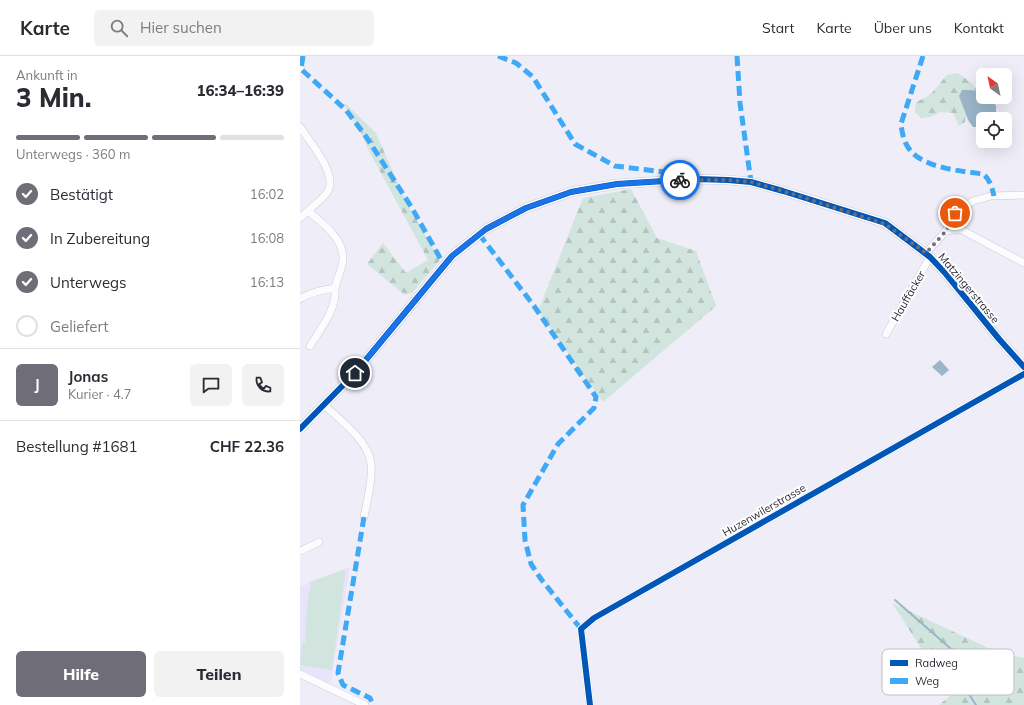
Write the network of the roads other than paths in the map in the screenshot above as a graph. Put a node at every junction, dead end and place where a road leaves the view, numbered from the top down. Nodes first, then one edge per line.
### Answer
1 (300, 127) edge
2 (1024, 195) edge
3 (308, 211) junction
4 (300, 218) edge
5 (946, 231) junction
6 (928, 255) junction
7 (1024, 264) edge
8 (335, 288) junction
9 (300, 299) edge
10 (886, 334) dead end
11 (310, 346) dead end
12 (1024, 367) edge
13 (1024, 374) edge
14 (324, 405) junction
15 (300, 429) edge
16 (364, 517) dead end
17 (319, 542) dead end
18 (300, 551) edge
19 (300, 674) edge
20 (366, 705) edge
21 (590, 705) edge

1 - 3 street
2 - 5 street, Hauffäcker
3 - 4 street
3 - 8 street
5 - 6 street, Hauffäcker
5 - 7 street
6 - 10 street, Hauffäcker
6 - 12 street, Matzingerstrasse
6 - 14 street, Matzingerstrasse
8 - 9 street
8 - 11 street
13 - 21 street, Huzenwilerstrasse
14 - 15 street, Matzingerstrasse
14 - 16 street
17 - 18 street
19 - 20 street

